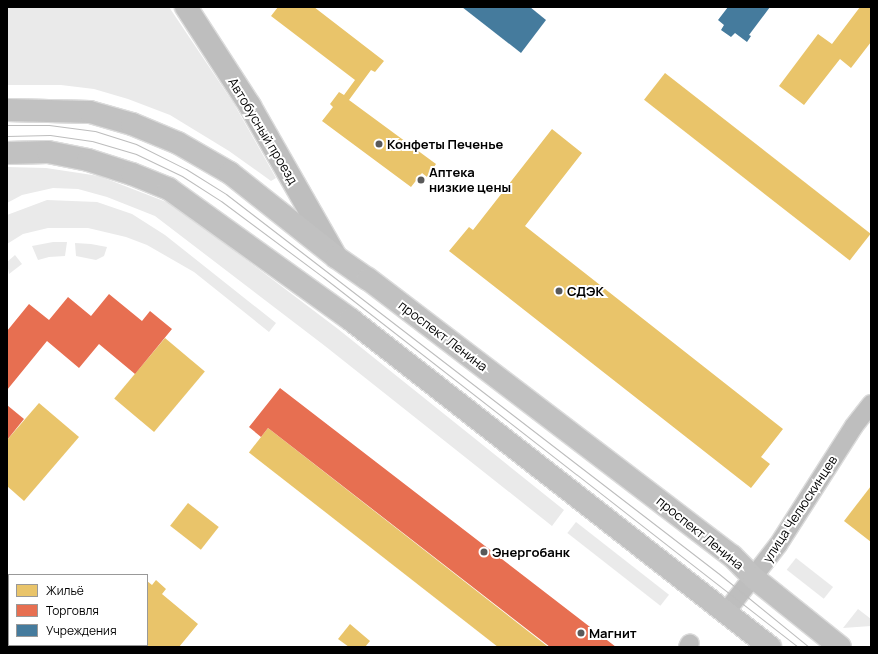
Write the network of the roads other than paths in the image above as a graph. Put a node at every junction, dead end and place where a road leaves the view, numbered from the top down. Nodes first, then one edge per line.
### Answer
1 (186, 7) edge
2 (7, 110) edge
3 (7, 154) edge
4 (336, 257) junction
5 (871, 404) edge
6 (754, 578) junction
7 (725, 613) junction
8 (770, 647) edge
9 (840, 647) edge

1 - 4 street, Автобусный проезд
2 - 4 main road, проспект Ленина
3 - 7 main road
4 - 6 main road, проспект Ленина
5 - 6 street, улица Челюскинцев
6 - 7 street, улица Челюскинцев
6 - 9 main road, проспект Ленина
7 - 8 main road

